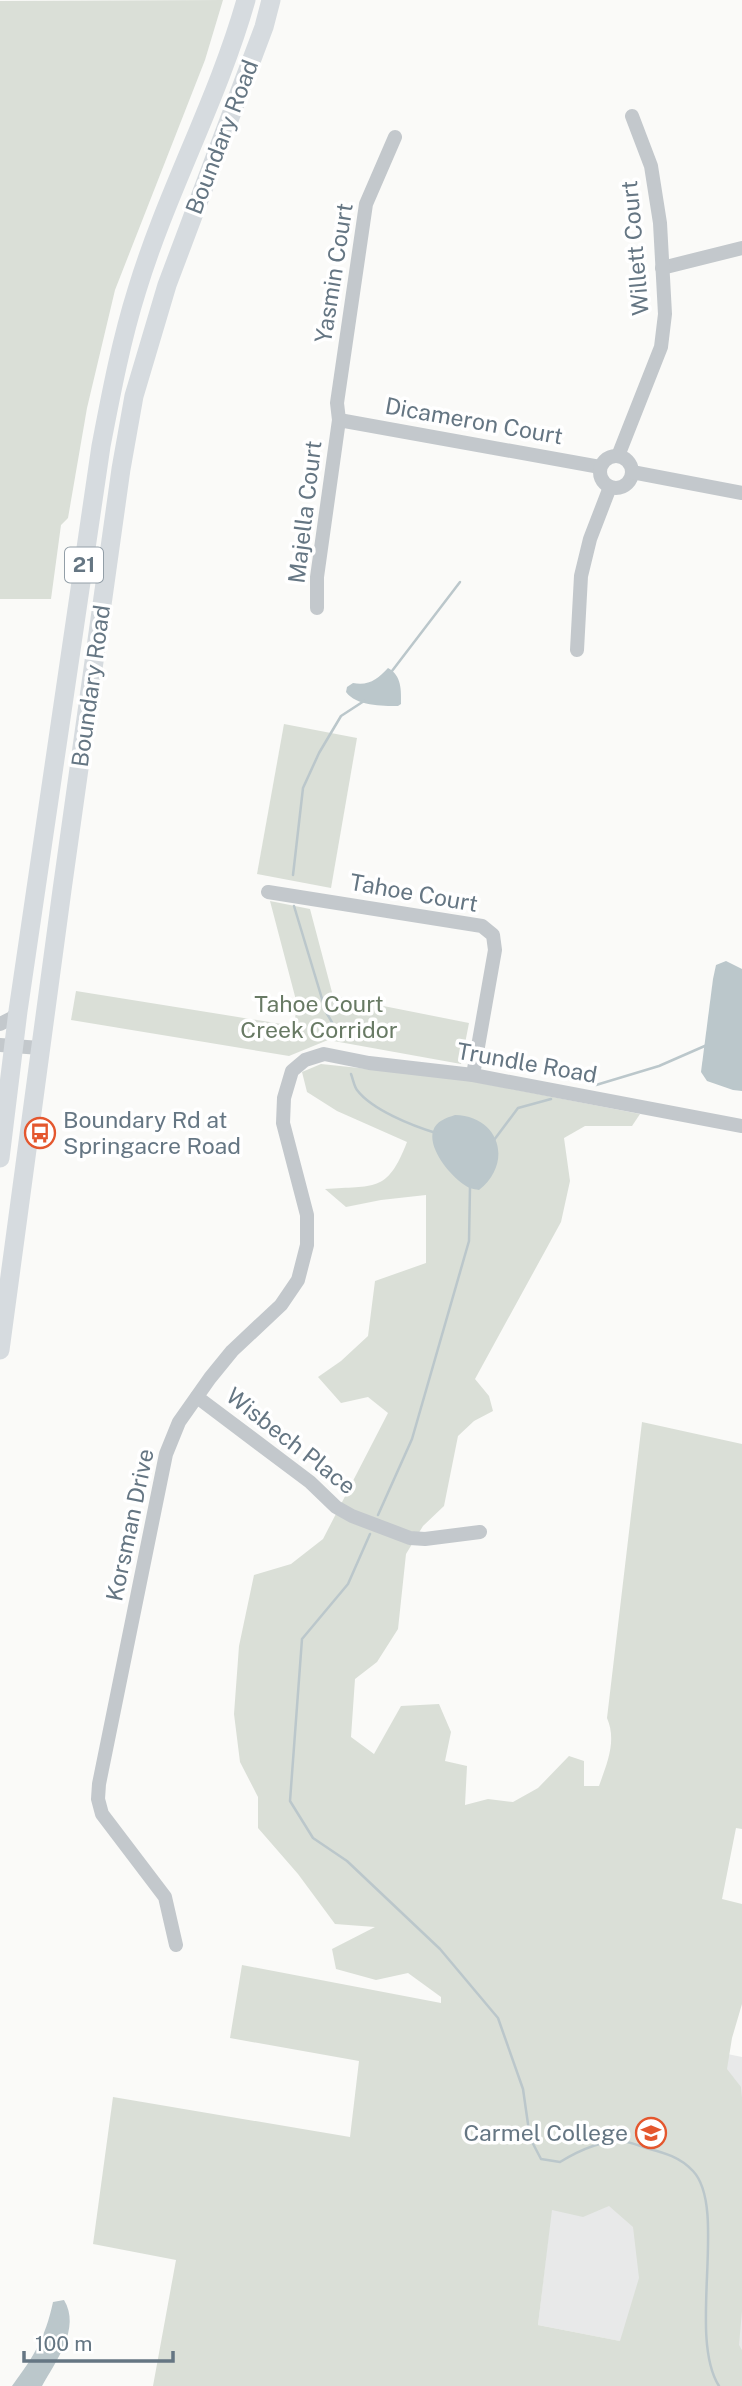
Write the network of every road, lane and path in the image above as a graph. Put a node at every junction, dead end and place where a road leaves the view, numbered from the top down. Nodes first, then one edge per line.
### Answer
1 (246, 0) edge
2 (271, 0) edge
3 (632, 116) dead end
4 (395, 137) dead end
5 (742, 248) edge
6 (662, 268) junction
7 (127, 324) junction
8 (151, 332) junction
9 (339, 420) junction
10 (618, 456) junction
11 (600, 467) junction
12 (632, 472) junction
13 (610, 487) junction
14 (742, 492) edge
15 (317, 608) dead end
16 (577, 650) dead end
17 (268, 892) dead end
18 (18, 1011) junction
19 (0, 1024) edge
20 (7, 1046) edge
21 (40, 1048) junction
22 (305, 1060) joint
23 (473, 1075) junction
24 (742, 1126) edge
25 (0, 1157) edge
26 (0, 1350) edge
27 (197, 1397) junction
28 (480, 1532) dead end
29 (176, 1945) dead end

1 - 7 highway, Boundary Road / 21
2 - 8 highway, Boundary Road / 21
3 - 6 street, Willett Court
4 - 9 street, Yasmin Court
5 - 6 street
6 - 10 street, Willett Court
7 - 8 highway
7 - 18 highway, Boundary Road / 21
8 - 21 highway, Boundary Road / 21
9 - 11 street, Dicameron Court
9 - 15 street, Majella Court
10 - 11 street
10 - 12 street
11 - 13 street
12 - 13 street
12 - 14 street
13 - 16 street
17 - 23 street, Tahoe Court
18 - 19 street
18 - 20 highway, Boundary Road / 21
20 - 21 street
20 - 25 highway, Boundary Road / 21
21 - 26 highway, Boundary Road / 21
22 - 23 street, Trundle Road
22 - 27 street, Korsman Drive
23 - 24 street, Trundle Road
27 - 28 street, Wisbech Place
27 - 29 street, Korsman Drive

